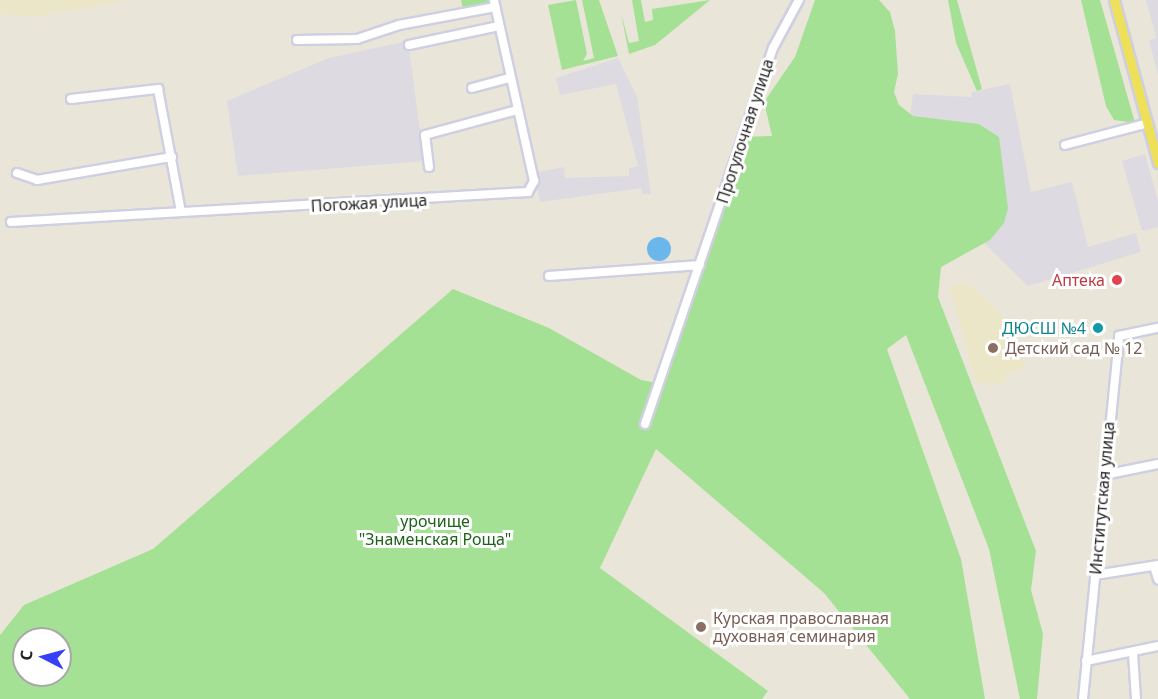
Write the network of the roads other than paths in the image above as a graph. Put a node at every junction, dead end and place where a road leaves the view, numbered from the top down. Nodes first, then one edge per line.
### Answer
1 (799, 0) edge
2 (1114, 0) edge
3 (495, 4) edge
4 (499, 26) junction
5 (297, 40) dead end
6 (409, 45) dead end
7 (510, 78) junction
8 (472, 88) dead end
9 (71, 99) dead end
10 (517, 110) junction
11 (1148, 123) junction
12 (1065, 146) dead end
13 (172, 157) junction
14 (1158, 163) edge
15 (429, 167) dead end
16 (17, 173) dead end
17 (181, 212) junction
18 (11, 222) dead end
19 (700, 265) junction
20 (549, 276) dead end
21 (1158, 330) edge
22 (645, 424) dead end
23 (1158, 464) edge
24 (1104, 475) junction
25 (1156, 566) edge
26 (1095, 575) junction
27 (1158, 579) edge
28 (1158, 646) edge
29 (1132, 653) junction
30 (1086, 661) junction
31 (1083, 699) edge
32 (1136, 699) edge

1 - 19 street, Прогулочная улица
2 - 11 main road
3 - 4 street, Погожая улица
3 - 5 street
4 - 6 street
4 - 7 street, Погожая улица
7 - 8 street
7 - 10 street, Погожая улица
9 - 13 street
10 - 15 street
10 - 17 street, Погожая улица
11 - 12 street
11 - 14 main road
13 - 16 street
13 - 17 street
17 - 18 street, Погожая улица
19 - 20 street
19 - 22 street, Прогулочная улица
21 - 24 street, Институтская улица
23 - 24 street
24 - 26 street, Институтская улица
25 - 26 street
25 - 27 street
26 - 30 street, Институтская улица
28 - 29 street
29 - 30 street
29 - 32 street
30 - 31 street, Институтская улица

